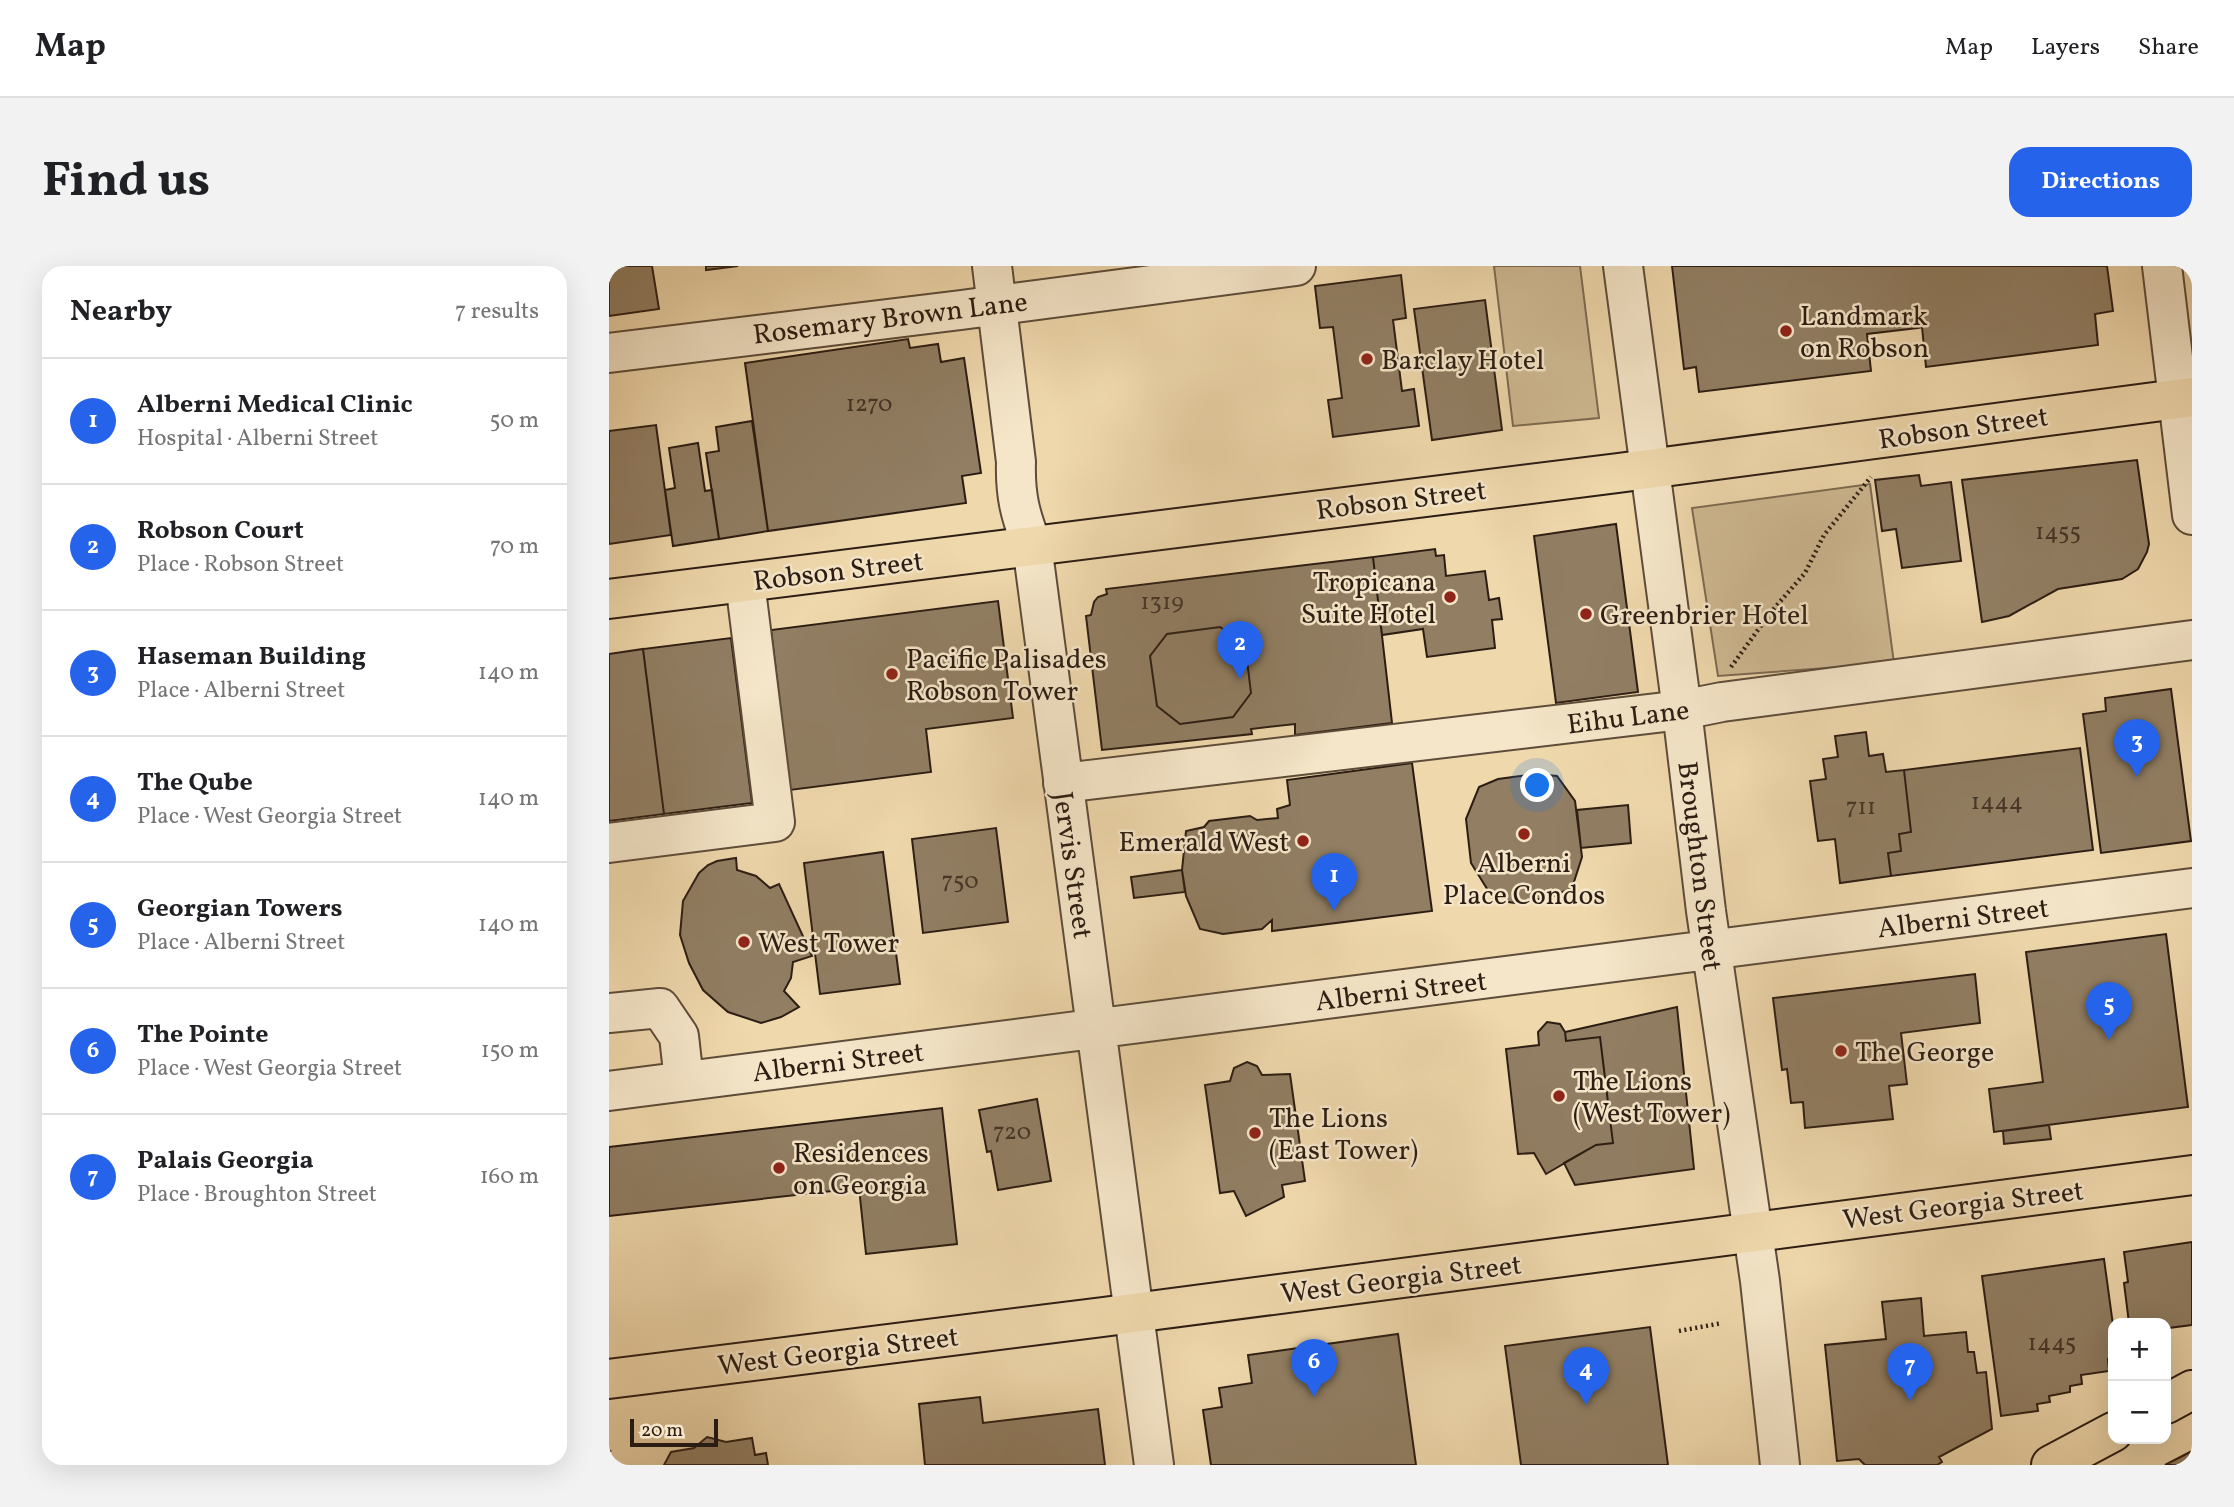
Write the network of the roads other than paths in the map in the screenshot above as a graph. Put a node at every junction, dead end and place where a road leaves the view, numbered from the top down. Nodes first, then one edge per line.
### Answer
1 (992, 266) edge
2 (1296, 266) edge
3 (1623, 266) edge
4 (2162, 266) edge
5 (997, 305) junction
6 (609, 353) edge
7 (2185, 398) edge
8 (1649, 468) junction
9 (2192, 515) edge
10 (1032, 545) junction
11 (745, 582) junction
12 (609, 599) edge
13 (2192, 640) edge
14 (1697, 707) junction
15 (1062, 783) junction
16 (609, 843) edge
17 (2192, 888) edge
18 (1711, 949) junction
19 (609, 1013) edge
20 (1097, 1028) junction
21 (684, 1082) junction
22 (609, 1091) edge
23 (2192, 1175) edge
24 (1752, 1231) junction
25 (1132, 1313) junction
26 (609, 1379) edge
27 (2192, 1390) edge
28 (2171, 1401) edge
29 (2108, 1435) edge
30 (1154, 1465) edge
31 (1780, 1465) edge
32 (2051, 1465) edge

1 - 5 street, Jervis Street
2 - 5 street, Rosemary Brown Lane
3 - 8 street, Broughton Street
4 - 7 street
5 - 6 street, Rosemary Brown Lane
5 - 10 street, Jervis Street
7 - 8 main road, Robson Street
7 - 9 street
8 - 10 main road, Robson Street
8 - 14 street, Broughton Street
10 - 11 main road, Robson Street
10 - 15 street, Jervis Street
11 - 12 main road, Robson Street
11 - 16 street
13 - 14 street, Eihu Lane
14 - 15 street, Eihu Lane
14 - 18 street, Broughton Street
15 - 20 street, Jervis Street
17 - 18 street, Alberni Street
18 - 20 street, Alberni Street
18 - 24 street, Broughton Street
19 - 21 street
20 - 21 street, Alberni Street
20 - 25 street, Jervis Street
21 - 22 street, Alberni Street
23 - 24 main road, West Georgia Street
24 - 25 main road, West Georgia Street
24 - 31 street, Broughton Street
25 - 26 main road, West Georgia Street
25 - 30 street, Jervis Street
27 - 28 main road
29 - 32 main road

